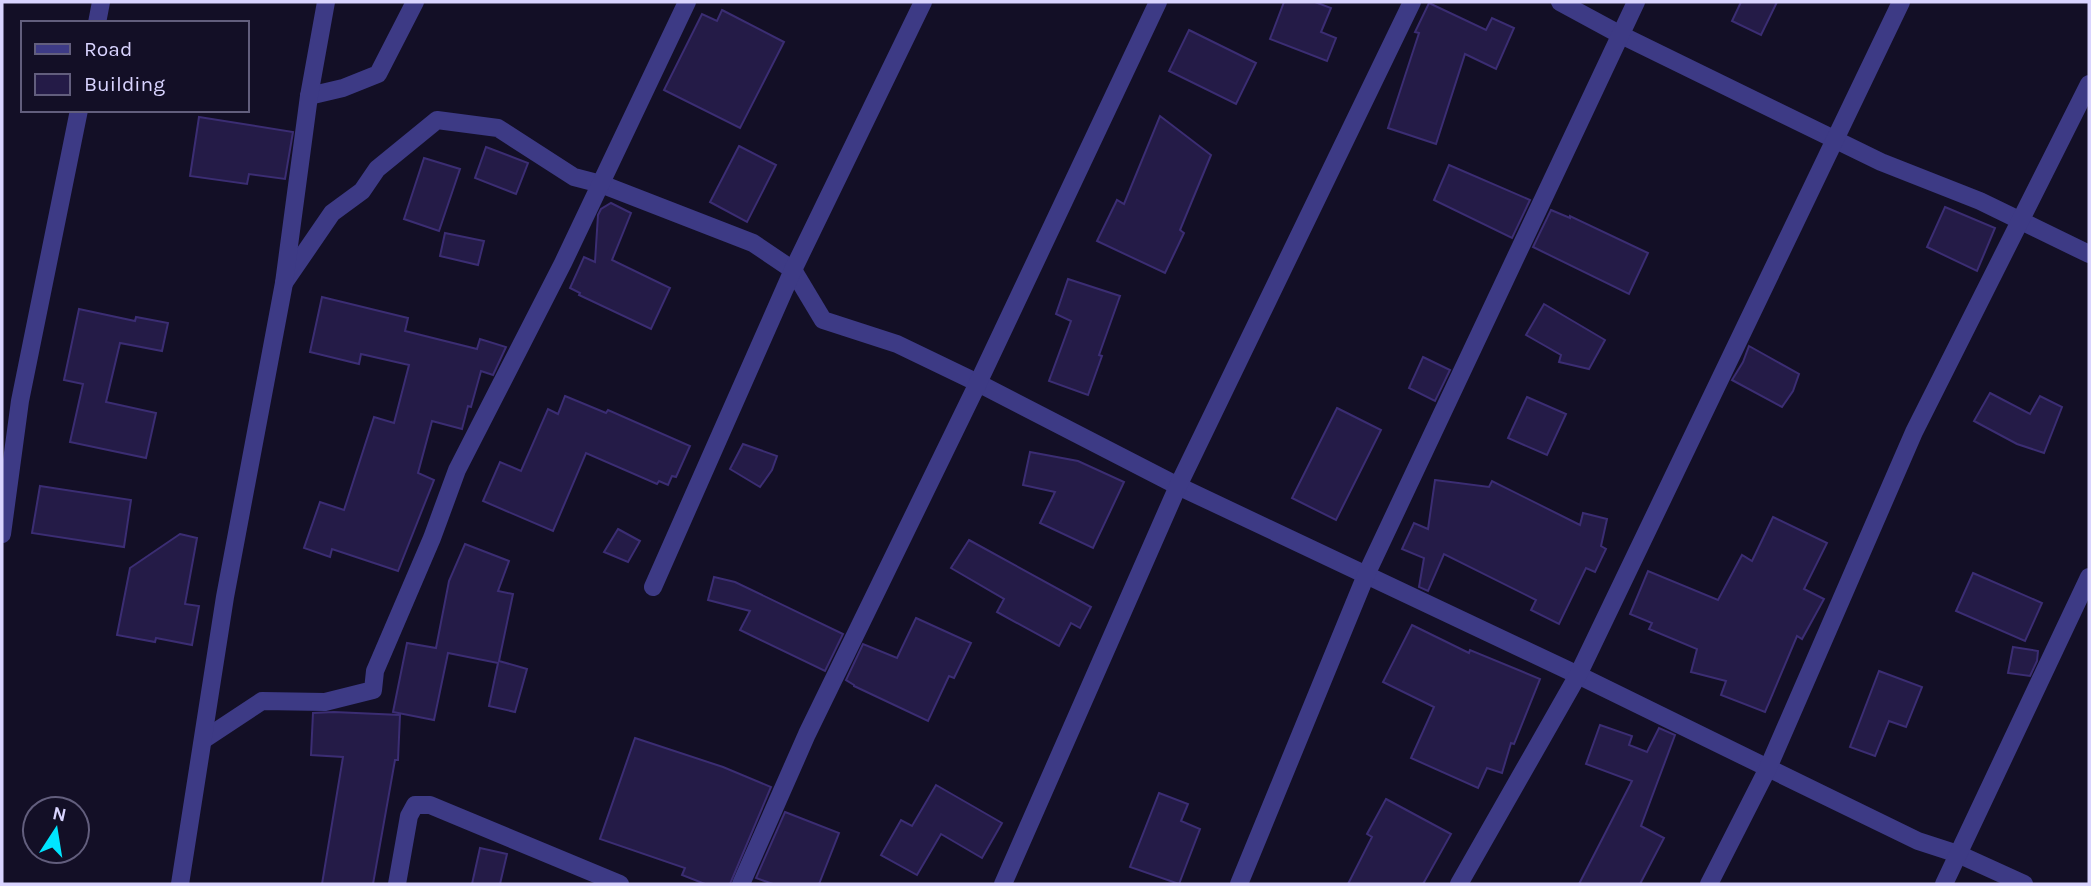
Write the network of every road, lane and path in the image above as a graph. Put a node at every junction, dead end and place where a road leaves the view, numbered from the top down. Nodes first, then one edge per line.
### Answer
1 (101, 2) edge
2 (326, 2) edge
3 (415, 2) edge
4 (687, 2) edge
5 (923, 2) edge
6 (1158, 2) edge
7 (1412, 2) edge
8 (1560, 2) edge
9 (1636, 2) edge
10 (1901, 2) edge
11 (97, 21) edge
12 (1619, 34) junction
13 (2089, 84) edge
14 (309, 96) junction
15 (79, 112) edge
16 (1835, 139) junction
17 (601, 184) junction
18 (2020, 222) junction
19 (2089, 254) edge
20 (793, 270) junction
21 (284, 283) junction
22 (978, 383) junction
23 (1178, 486) junction
24 (2, 534) edge
25 (1366, 575) junction
26 (2089, 578) edge
27 (653, 587) dead end
28 (1578, 675) junction
29 (203, 740) junction
30 (1768, 768) junction
31 (1958, 855) junction
32 (180, 884) edge
33 (397, 884) edge
34 (619, 884) edge
35 (741, 884) edge
36 (1003, 884) edge
37 (1239, 884) edge
38 (1459, 884) edge
39 (1709, 884) edge
40 (1944, 884) edge
41 (2024, 884) edge

1 - 11 street
2 - 14 street
3 - 14 street
4 - 17 street
5 - 20 street
6 - 22 street
7 - 23 street
8 - 12 street
9 - 12 street
10 - 16 street
12 - 16 street
12 - 25 street
13 - 18 street
14 - 21 street
15 - 24 street
16 - 18 street
16 - 28 street
17 - 20 street
17 - 21 street
17 - 29 street
18 - 19 street
18 - 30 street
20 - 22 street
20 - 27 street
21 - 29 street
22 - 23 street
22 - 35 street
23 - 25 street
23 - 36 street
25 - 28 street
25 - 37 street
26 - 31 street
28 - 30 street
28 - 38 street
29 - 32 street
30 - 31 street
30 - 39 street
31 - 40 street
31 - 41 street
33 - 34 street

